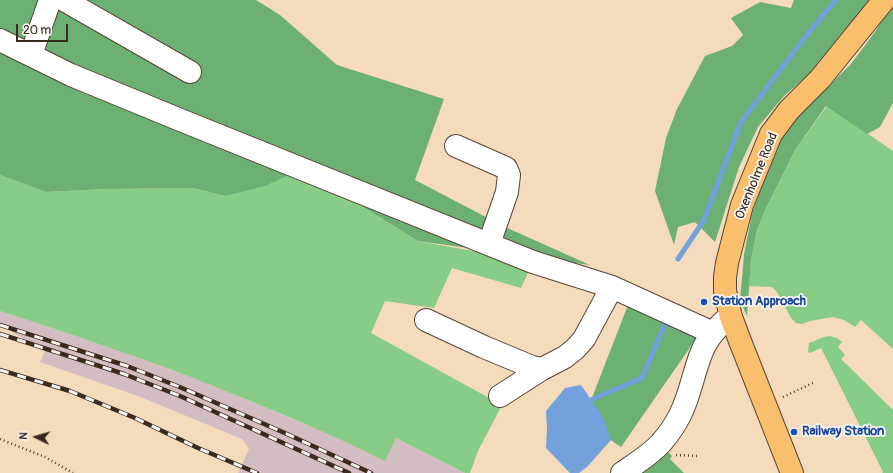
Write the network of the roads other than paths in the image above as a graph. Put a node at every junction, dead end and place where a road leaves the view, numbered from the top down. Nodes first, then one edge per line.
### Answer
1 (50, 0) edge
2 (64, 0) edge
3 (884, 0) edge
4 (0, 40) edge
5 (31, 55) junction
6 (190, 72) dead end
7 (456, 146) dead end
8 (489, 244) junction
9 (612, 287) junction
10 (731, 317) junction
11 (426, 320) dead end
12 (713, 333) junction
13 (542, 369) junction
14 (500, 396) dead end
15 (622, 473) edge
16 (792, 473) edge

1 - 5 lane
2 - 6 lane
3 - 10 main road, Oxenholme Road
4 - 5 lane
5 - 8 lane
7 - 8 lane
8 - 9 lane
9 - 12 lane
9 - 13 lane
10 - 12 lane
10 - 16 main road, Oxenholme Road
11 - 13 lane
12 - 15 lane
13 - 14 lane

